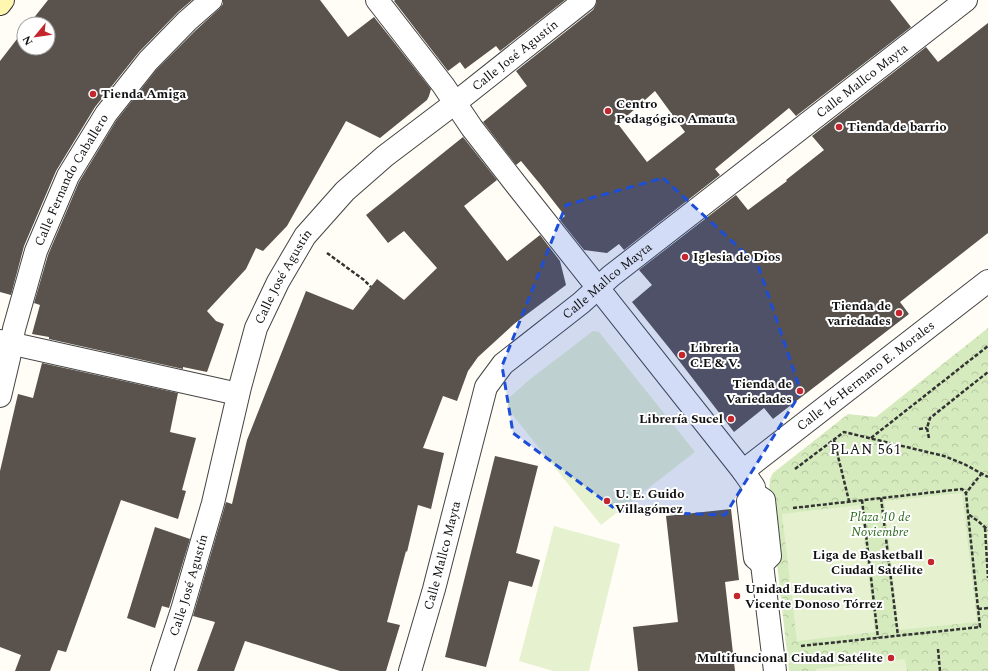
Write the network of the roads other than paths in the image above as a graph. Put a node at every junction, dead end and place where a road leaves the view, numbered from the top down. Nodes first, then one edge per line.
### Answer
1 (3, 0) edge
2 (211, 0) edge
3 (377, 0) edge
4 (585, 0) edge
5 (966, 0) edge
6 (0, 4) edge
7 (455, 103) junction
8 (988, 281) edge
9 (598, 288) junction
10 (6, 343) edge
11 (238, 394) junction
12 (0, 396) edge
13 (762, 497) junction
14 (162, 671) edge
15 (410, 671) edge
16 (775, 671) edge

1 - 6 main road
2 - 10 street, Calle Fernando Caballero
3 - 7 street
4 - 7 street, Calle José Agustín
5 - 9 street, Calle Mallco Mayta
7 - 9 street
7 - 11 street, Calle José Agustín
8 - 13 street, Calle 16-Hermano E. Morales
9 - 13 street
9 - 15 street, Calle Mallco Mayta
10 - 11 street
10 - 12 street, Calle Fernando Caballero
11 - 14 street, Calle José Agustín
13 - 16 street

